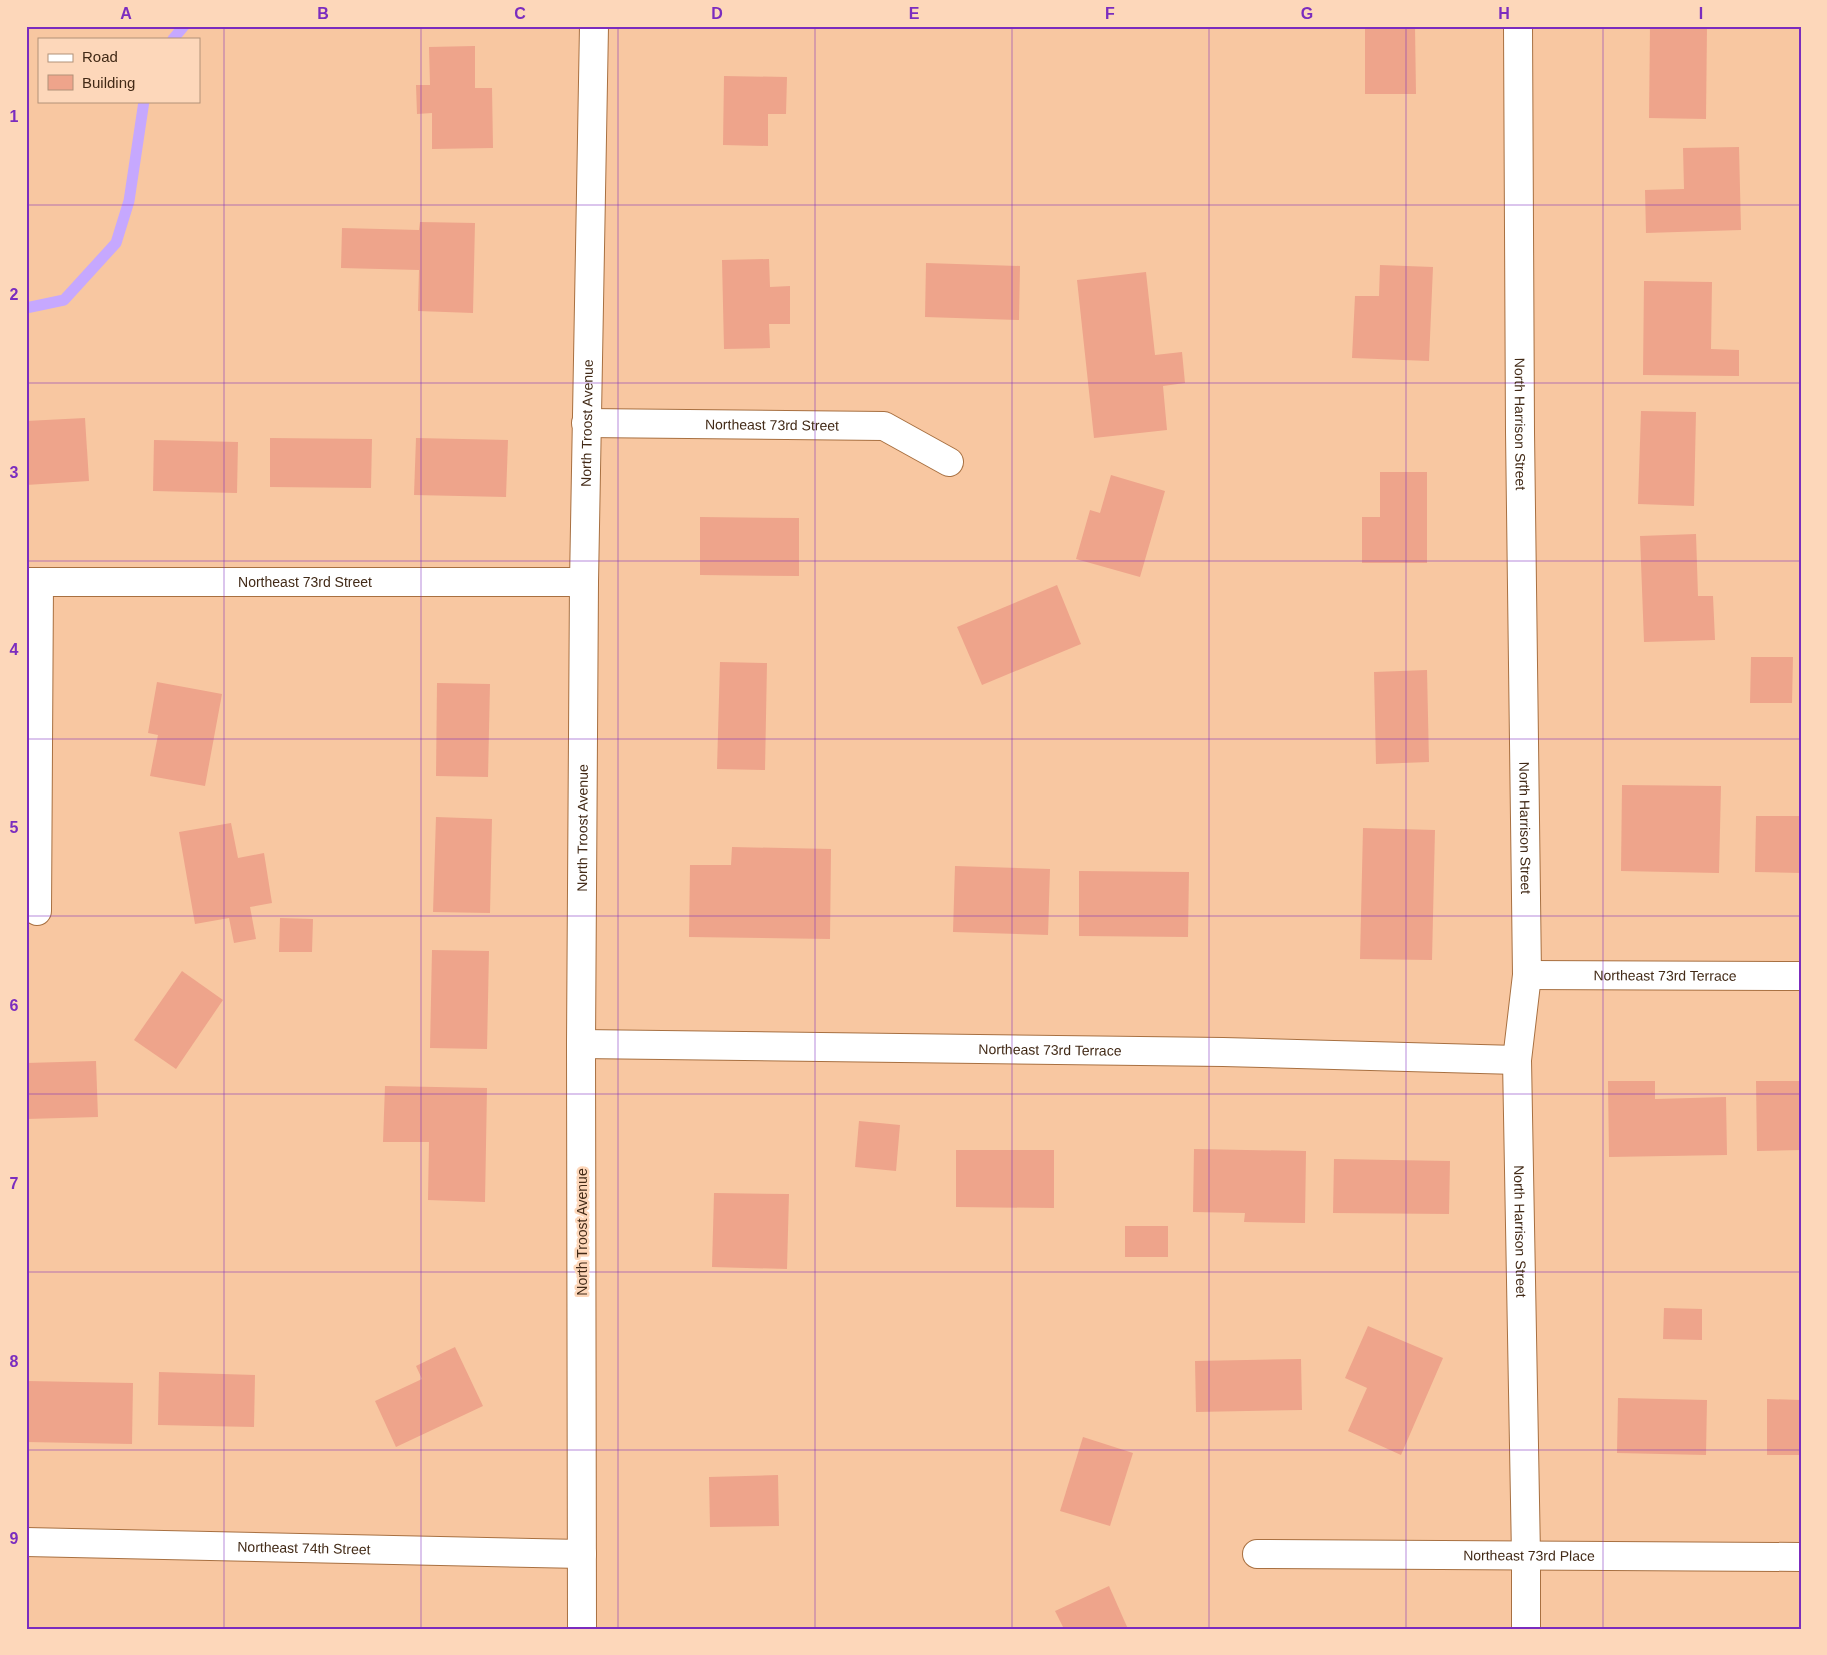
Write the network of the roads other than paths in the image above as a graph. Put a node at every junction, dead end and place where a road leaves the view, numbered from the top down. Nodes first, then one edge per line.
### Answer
1 (594, 26) edge
2 (1518, 26) edge
3 (586, 424) junction
4 (949, 462) dead end
5 (33, 582) edge
6 (584, 582) junction
7 (37, 912) dead end
8 (1528, 975) junction
9 (1801, 976) edge
10 (581, 1044) junction
11 (1517, 1060) junction
12 (26, 1542) edge
13 (582, 1554) junction
14 (1257, 1554) dead end
15 (1526, 1556) junction
16 (1801, 1557) edge
17 (582, 1629) edge
18 (1526, 1629) edge

1 - 3 street, North Troost Avenue
2 - 8 street, North Harrison Street
3 - 4 street, Northeast 73rd Street
3 - 6 street, North Troost Avenue
5 - 6 street, Northeast 73rd Street
5 - 7 street
6 - 10 street, North Troost Avenue
8 - 9 street, Northeast 73rd Terrace
8 - 11 street, North Harrison Street
10 - 11 street, Northeast 73rd Terrace
10 - 13 street, North Troost Avenue
11 - 15 street, North Harrison Street
12 - 13 street, Northeast 74th Street
13 - 17 street, North Troost Avenue
14 - 15 street, Northeast 73rd Place
15 - 16 street, Northeast 73rd Place
15 - 18 street, North Harrison Street

